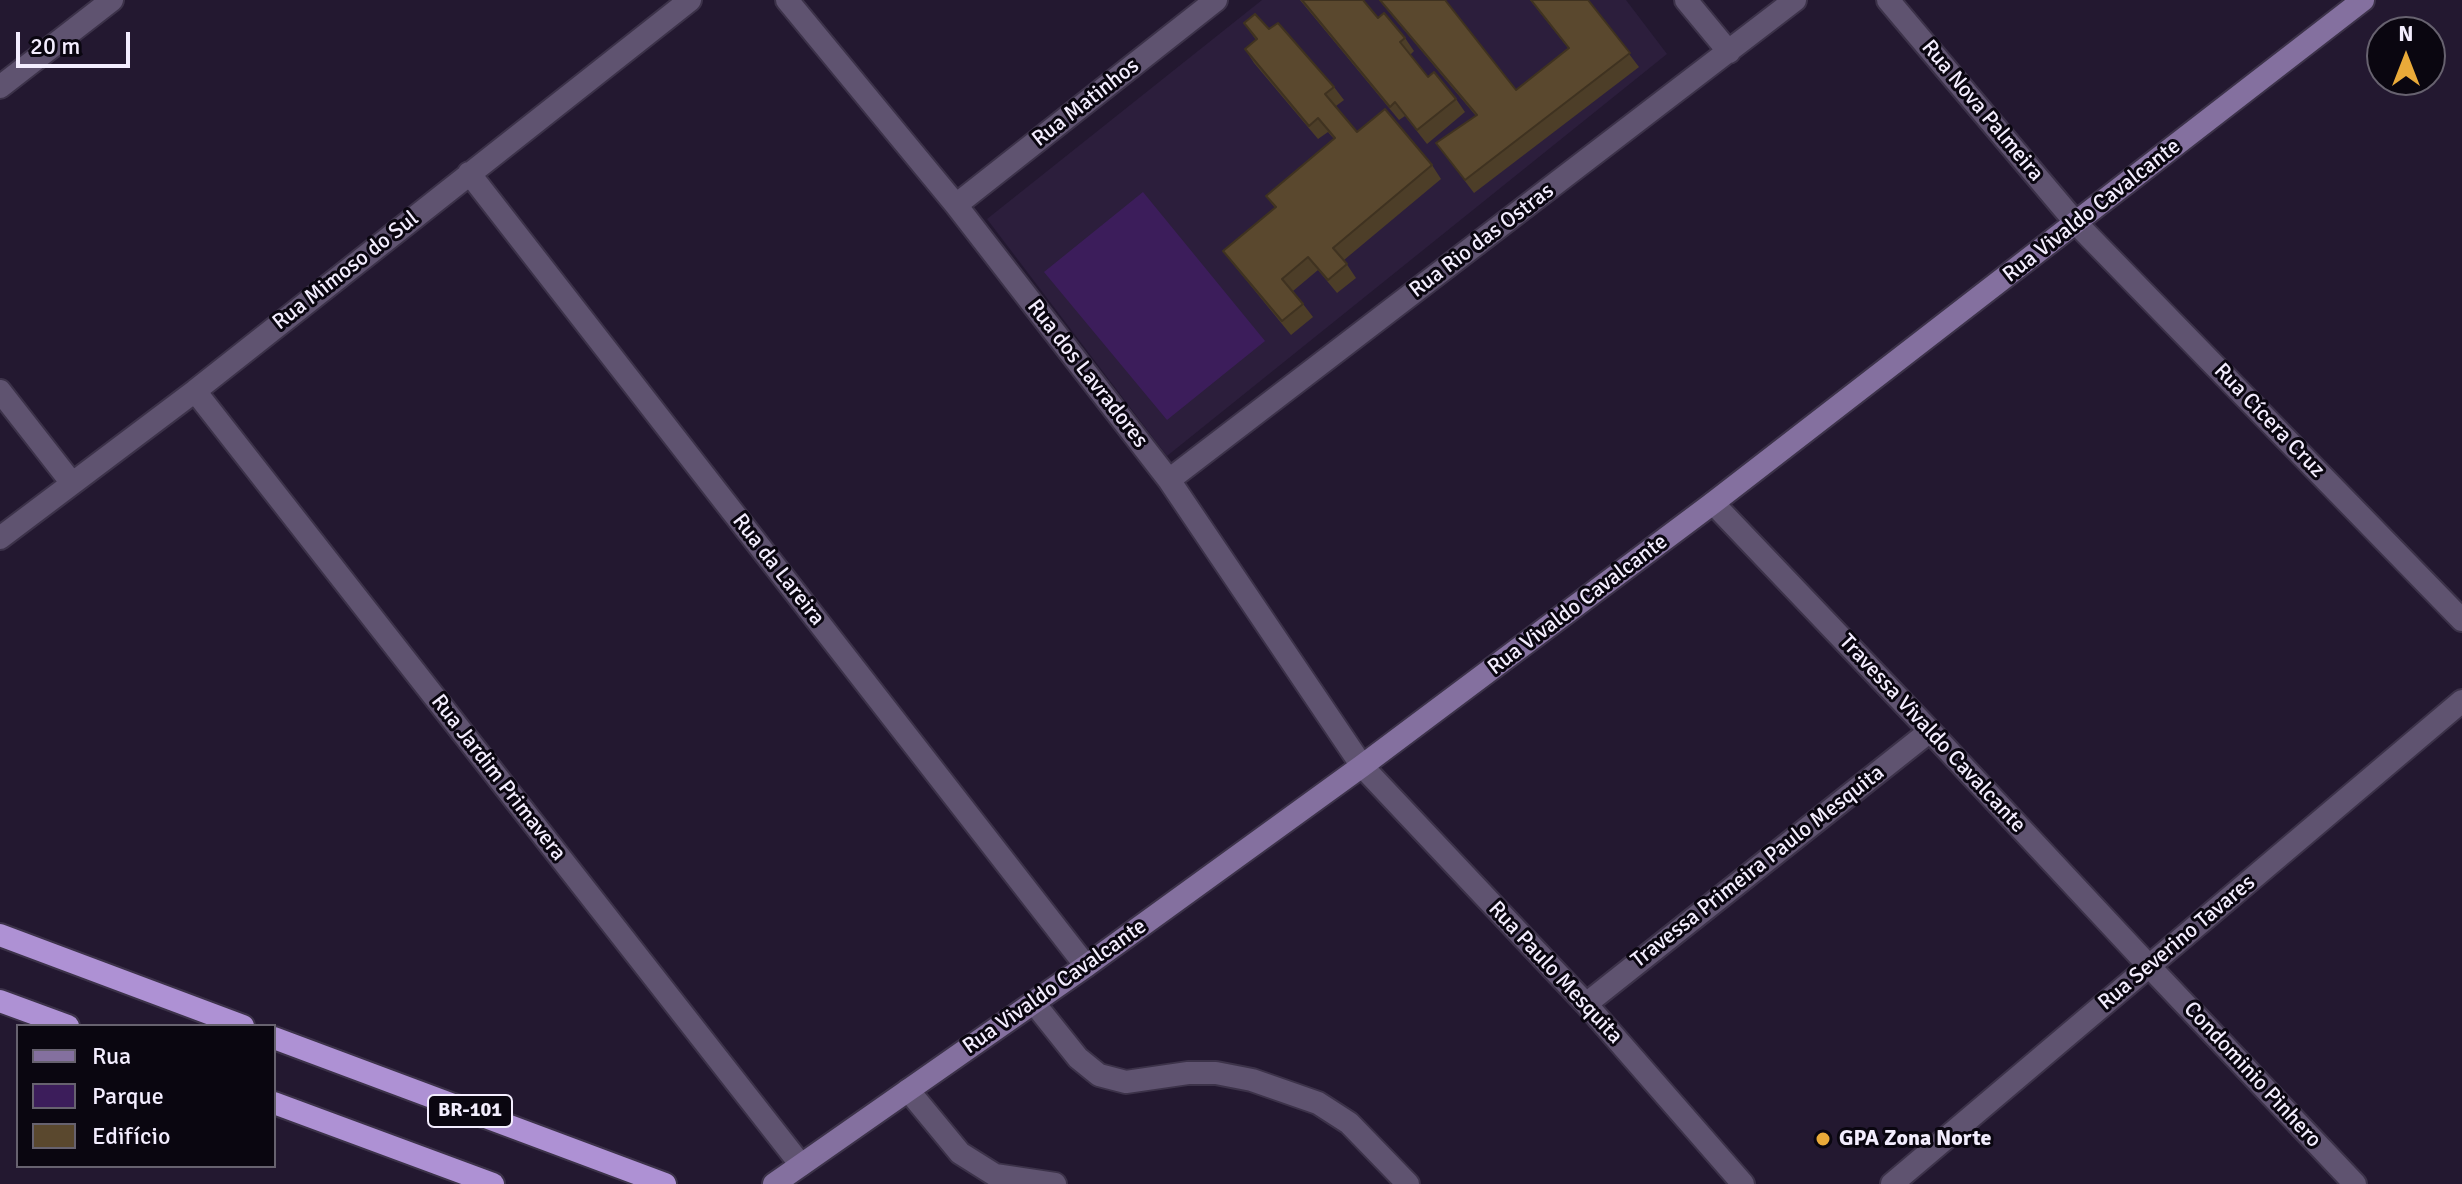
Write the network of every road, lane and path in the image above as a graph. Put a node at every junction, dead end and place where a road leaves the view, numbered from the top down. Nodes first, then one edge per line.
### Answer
1 (112, 0) edge
2 (690, 0) edge
3 (787, 0) edge
4 (1216, 0) edge
5 (1686, 0) edge
6 (1795, 0) edge
7 (1888, 0) edge
8 (2363, 0) edge
9 (1729, 52) junction
10 (0, 87) edge
11 (469, 173) junction
12 (956, 205) junction
13 (2076, 223) junction
14 (0, 391) edge
15 (195, 391) junction
16 (1169, 480) junction
17 (71, 482) junction
18 (1713, 503) junction
19 (0, 538) edge
20 (2462, 620) edge
21 (2462, 701) edge
22 (1930, 731) junction
23 (1362, 766) junction
24 (0, 935) edge
25 (1086, 966) junction
26 (2149, 966) junction
27 (0, 1001) edge
28 (1034, 1003) junction
29 (1586, 1004) junction
30 (63, 1024) edge
31 (238, 1024) edge
32 (276, 1039) edge
33 (908, 1090) junction
34 (276, 1104) edge
35 (801, 1165) junction
36 (493, 1184) edge
37 (665, 1184) edge
38 (774, 1184) edge
39 (1055, 1184) edge
40 (1408, 1184) edge
41 (1743, 1184) edge
42 (1892, 1184) edge
43 (2355, 1184) edge

1 - 10 street
2 - 11 street, Rua Mimoso do Sul
3 - 12 street, Rua dos Lavradores
4 - 12 street, Rua Matinhos
5 - 9 street
6 - 9 street, Rua Rio das Ostras
7 - 13 street, Rua Nova Palmeira
8 - 13 main road, Rua Vivaldo Cavalcante
9 - 16 street, Rua Rio das Ostras
11 - 15 street, Rua Mimoso do Sul
11 - 25 street, Rua da Lareira
12 - 16 street, Rua dos Lavradores
13 - 18 main road, Rua Vivaldo Cavalcante
13 - 20 street, Rua Cícera Cruz
14 - 17 street
15 - 17 street, Rua Mimoso do Sul
15 - 35 street, Rua Jardim Primavera
16 - 23 street, Rua dos Lavradores
17 - 19 street, Rua Mimoso do Sul
18 - 22 street, Travessa Vivaldo Cavalcante
18 - 23 main road, Rua Vivaldo Cavalcante
21 - 26 street, Rua Severino Tavares
22 - 26 street, Travessa Vivaldo Cavalcante
22 - 29 street, Travessa Primeira Paulo Mesquita
23 - 25 main road, Rua Vivaldo Cavalcante
23 - 29 street, Rua Paulo Mesquita
24 - 31 highway
25 - 28 main road, Rua Vivaldo Cavalcante
26 - 42 street, Rua Severino Tavares
26 - 43 street, Condominio Pinhero
27 - 30 highway
28 - 33 main road, Rua Vivaldo Cavalcante
28 - 40 street
29 - 41 street, Rua Paulo Mesquita
32 - 37 highway, BR-101
33 - 35 main road, Rua Vivaldo Cavalcante
33 - 39 street
34 - 36 highway, BR-101
35 - 38 main road, Rua Vivaldo Cavalcante

